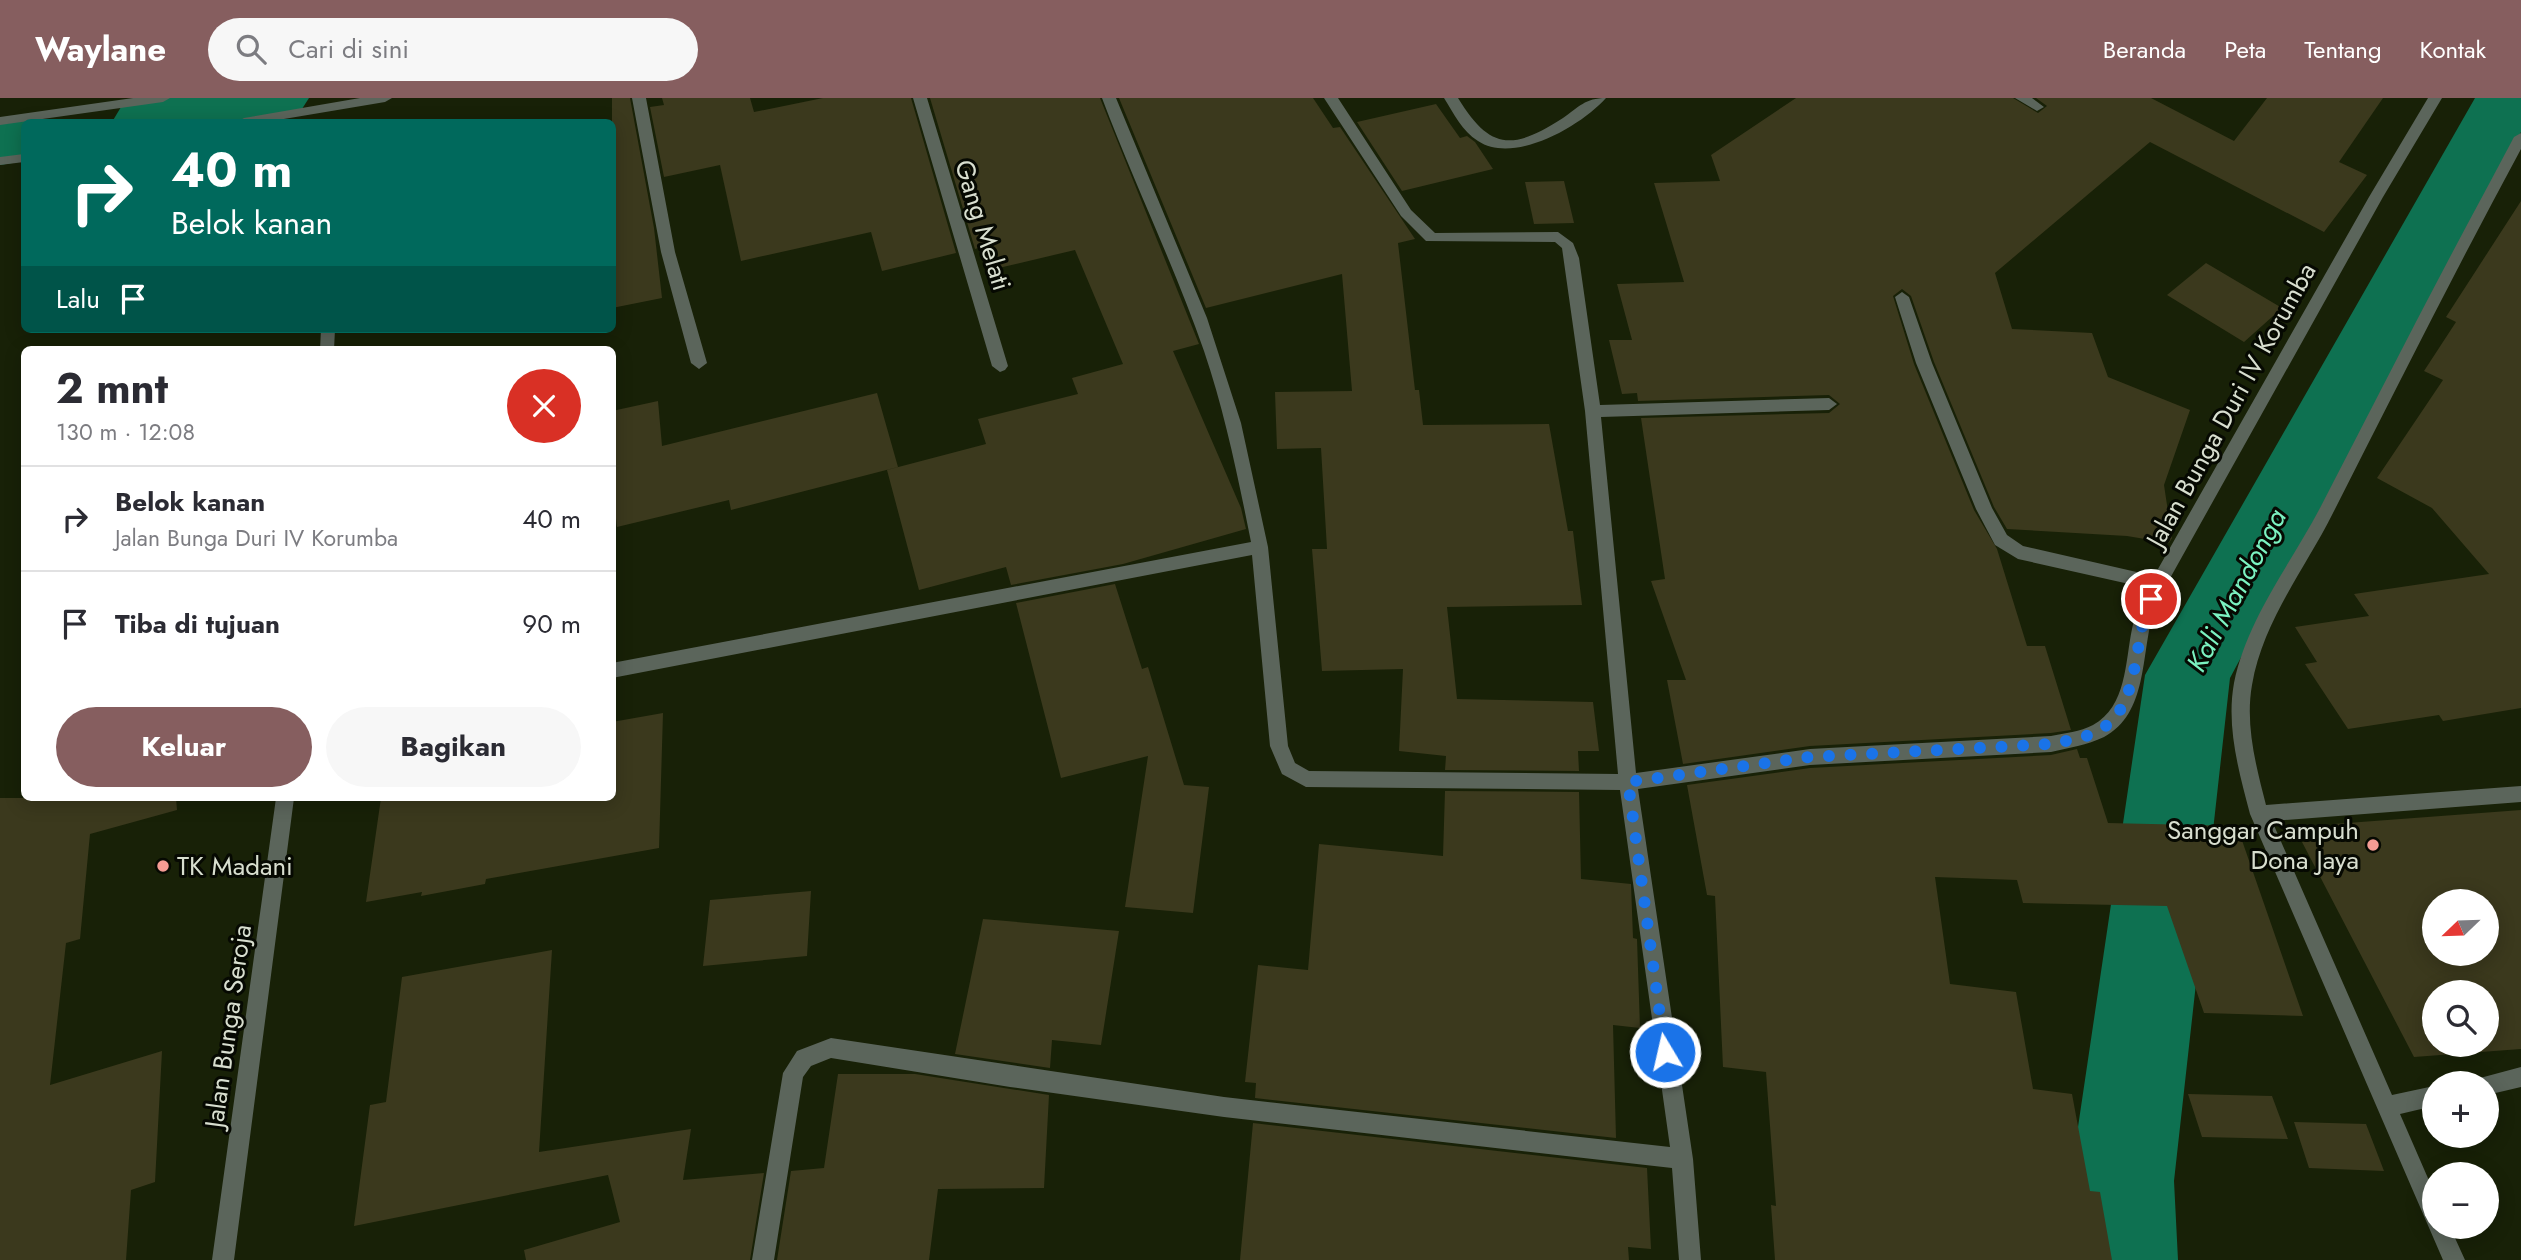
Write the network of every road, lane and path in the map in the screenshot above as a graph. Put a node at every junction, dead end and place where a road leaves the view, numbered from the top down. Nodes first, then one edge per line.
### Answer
1 (163, 98) edge
2 (384, 98) edge
3 (639, 98) edge
4 (920, 98) edge
5 (1109, 98) edge
6 (1331, 98) edge
7 (1451, 98) edge
8 (1599, 98) edge
9 (2022, 98) edge
10 (2435, 98) edge
11 (343, 101) edge
12 (2036, 107) dead end
13 (258, 119) edge
14 (342, 119) edge
15 (0, 121) edge
16 (2521, 137) edge
17 (21, 158) edge
18 (0, 161) edge
19 (1902, 297) dead end
20 (699, 363) dead end
21 (1000, 366) dead end
22 (1829, 404) dead end
23 (1593, 411) junction
24 (1259, 547) junction
25 (2158, 584) junction
26 (616, 670) edge
27 (1628, 782) junction
28 (2521, 793) edge
29 (285, 801) edge
30 (2259, 814) junction
31 (2521, 1077) edge
32 (2499, 1082) edge
33 (2422, 1099) edge
34 (2386, 1107) junction
35 (1682, 1159) junction
36 (2422, 1189) edge
37 (2444, 1239) edge
38 (223, 1260) edge
39 (763, 1260) edge
40 (1689, 1260) edge
41 (2454, 1260) edge

1 - 15 street
2 - 11 street
3 - 20 street
4 - 21 street, Gang Melati
5 - 24 street, Jalan Bunga Duri IV Korumba
6 - 23 street
7 - 8 street
9 - 12 street
10 - 25 street, Jalan Bunga Duri IV Korumba
11 - 13 street
11 - 14 street
16 - 30 street
17 - 18 street
19 - 25 street
22 - 23 street
23 - 27 street
24 - 26 street
24 - 27 street, Jalan Bunga Duri IV Korumba
25 - 27 street, Jalan Bunga Duri IV Korumba
27 - 35 street
28 - 30 street
29 - 38 street, Jalan Bunga Seroja
30 - 34 street
31 - 32 street
33 - 34 street
34 - 36 street
35 - 39 street
35 - 40 street
37 - 41 street

